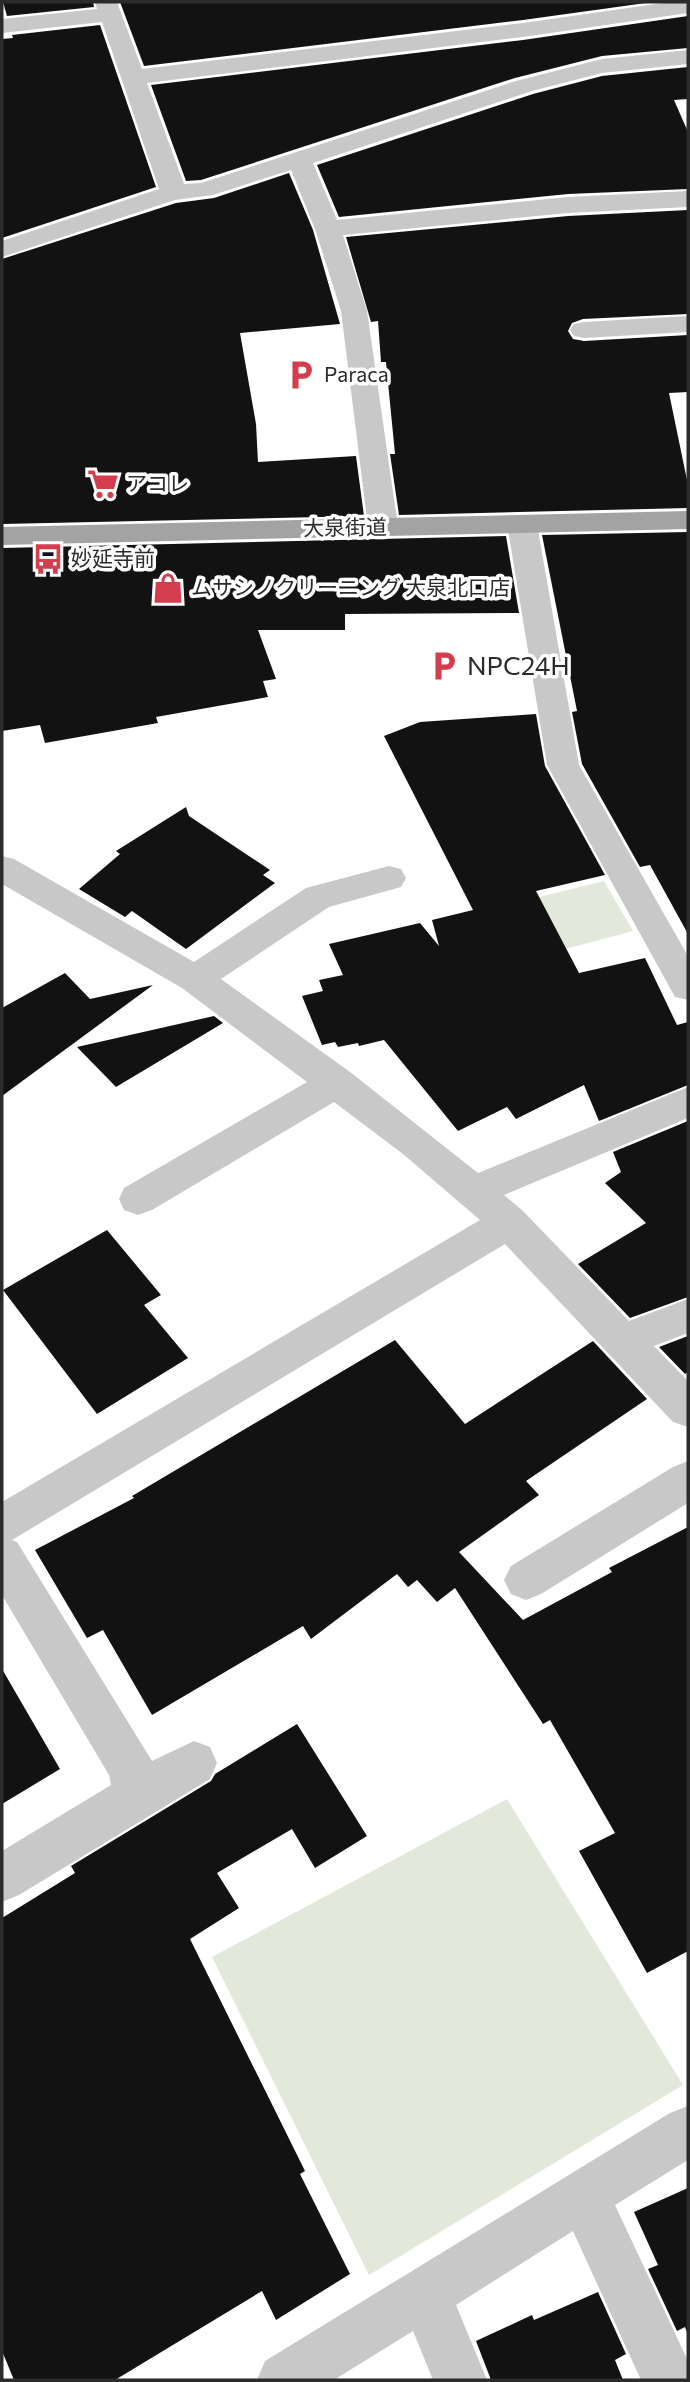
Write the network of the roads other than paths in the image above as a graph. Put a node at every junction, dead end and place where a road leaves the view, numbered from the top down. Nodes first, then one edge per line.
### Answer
1 (688, 6) edge
2 (108, 8) edge
3 (509, 8) dead end
4 (2, 26) edge
5 (539, 27) junction
6 (688, 57) edge
7 (602, 66) junction
8 (134, 77) junction
9 (300, 160) junction
10 (172, 187) junction
11 (688, 199) edge
12 (328, 229) junction
13 (2, 249) edge
14 (688, 324) edge
15 (584, 330) dead end
16 (688, 520) edge
17 (522, 524) junction
18 (383, 527) junction
19 (2, 536) edge
20 (2, 868) edge
21 (390, 878) dead end
22 (195, 979) junction
23 (688, 986) edge
24 (337, 1082) junction
25 (688, 1102) edge
26 (475, 1191) junction
27 (138, 1199) dead end
28 (509, 1222) junction
29 (688, 1316) edge
30 (625, 1340) junction
31 (688, 1409) edge
32 (688, 1480) edge
33 (2, 1524) edge
34 (2, 1556) edge
35 (526, 1580) dead end
36 (194, 1763) dead end
37 (135, 1796) junction
38 (2, 1878) edge
39 (688, 2131) edge
40 (583, 2194) junction
41 (424, 2293) junction
42 (284, 2380) edge
43 (460, 2380) edge
44 (669, 2380) edge

1 - 5 street
2 - 4 street
2 - 8 street
3 - 5 street
5 - 7 street
5 - 8 street
6 - 7 street
7 - 9 street
8 - 10 street
9 - 10 street
9 - 12 street
10 - 13 street
11 - 12 street
12 - 18 street
14 - 15 street
16 - 17 main road, 大泉街道
17 - 18 main road, 大泉街道
17 - 23 street
18 - 19 main road, 大泉街道
20 - 22 street
21 - 22 street
22 - 24 street
24 - 26 street
24 - 27 street
25 - 26 street
26 - 28 street
28 - 30 street
28 - 33 street
29 - 30 street
30 - 31 street
32 - 35 street
34 - 37 street
36 - 37 street
37 - 38 street
39 - 40 street
40 - 41 street
40 - 44 street
41 - 42 street
41 - 43 street

